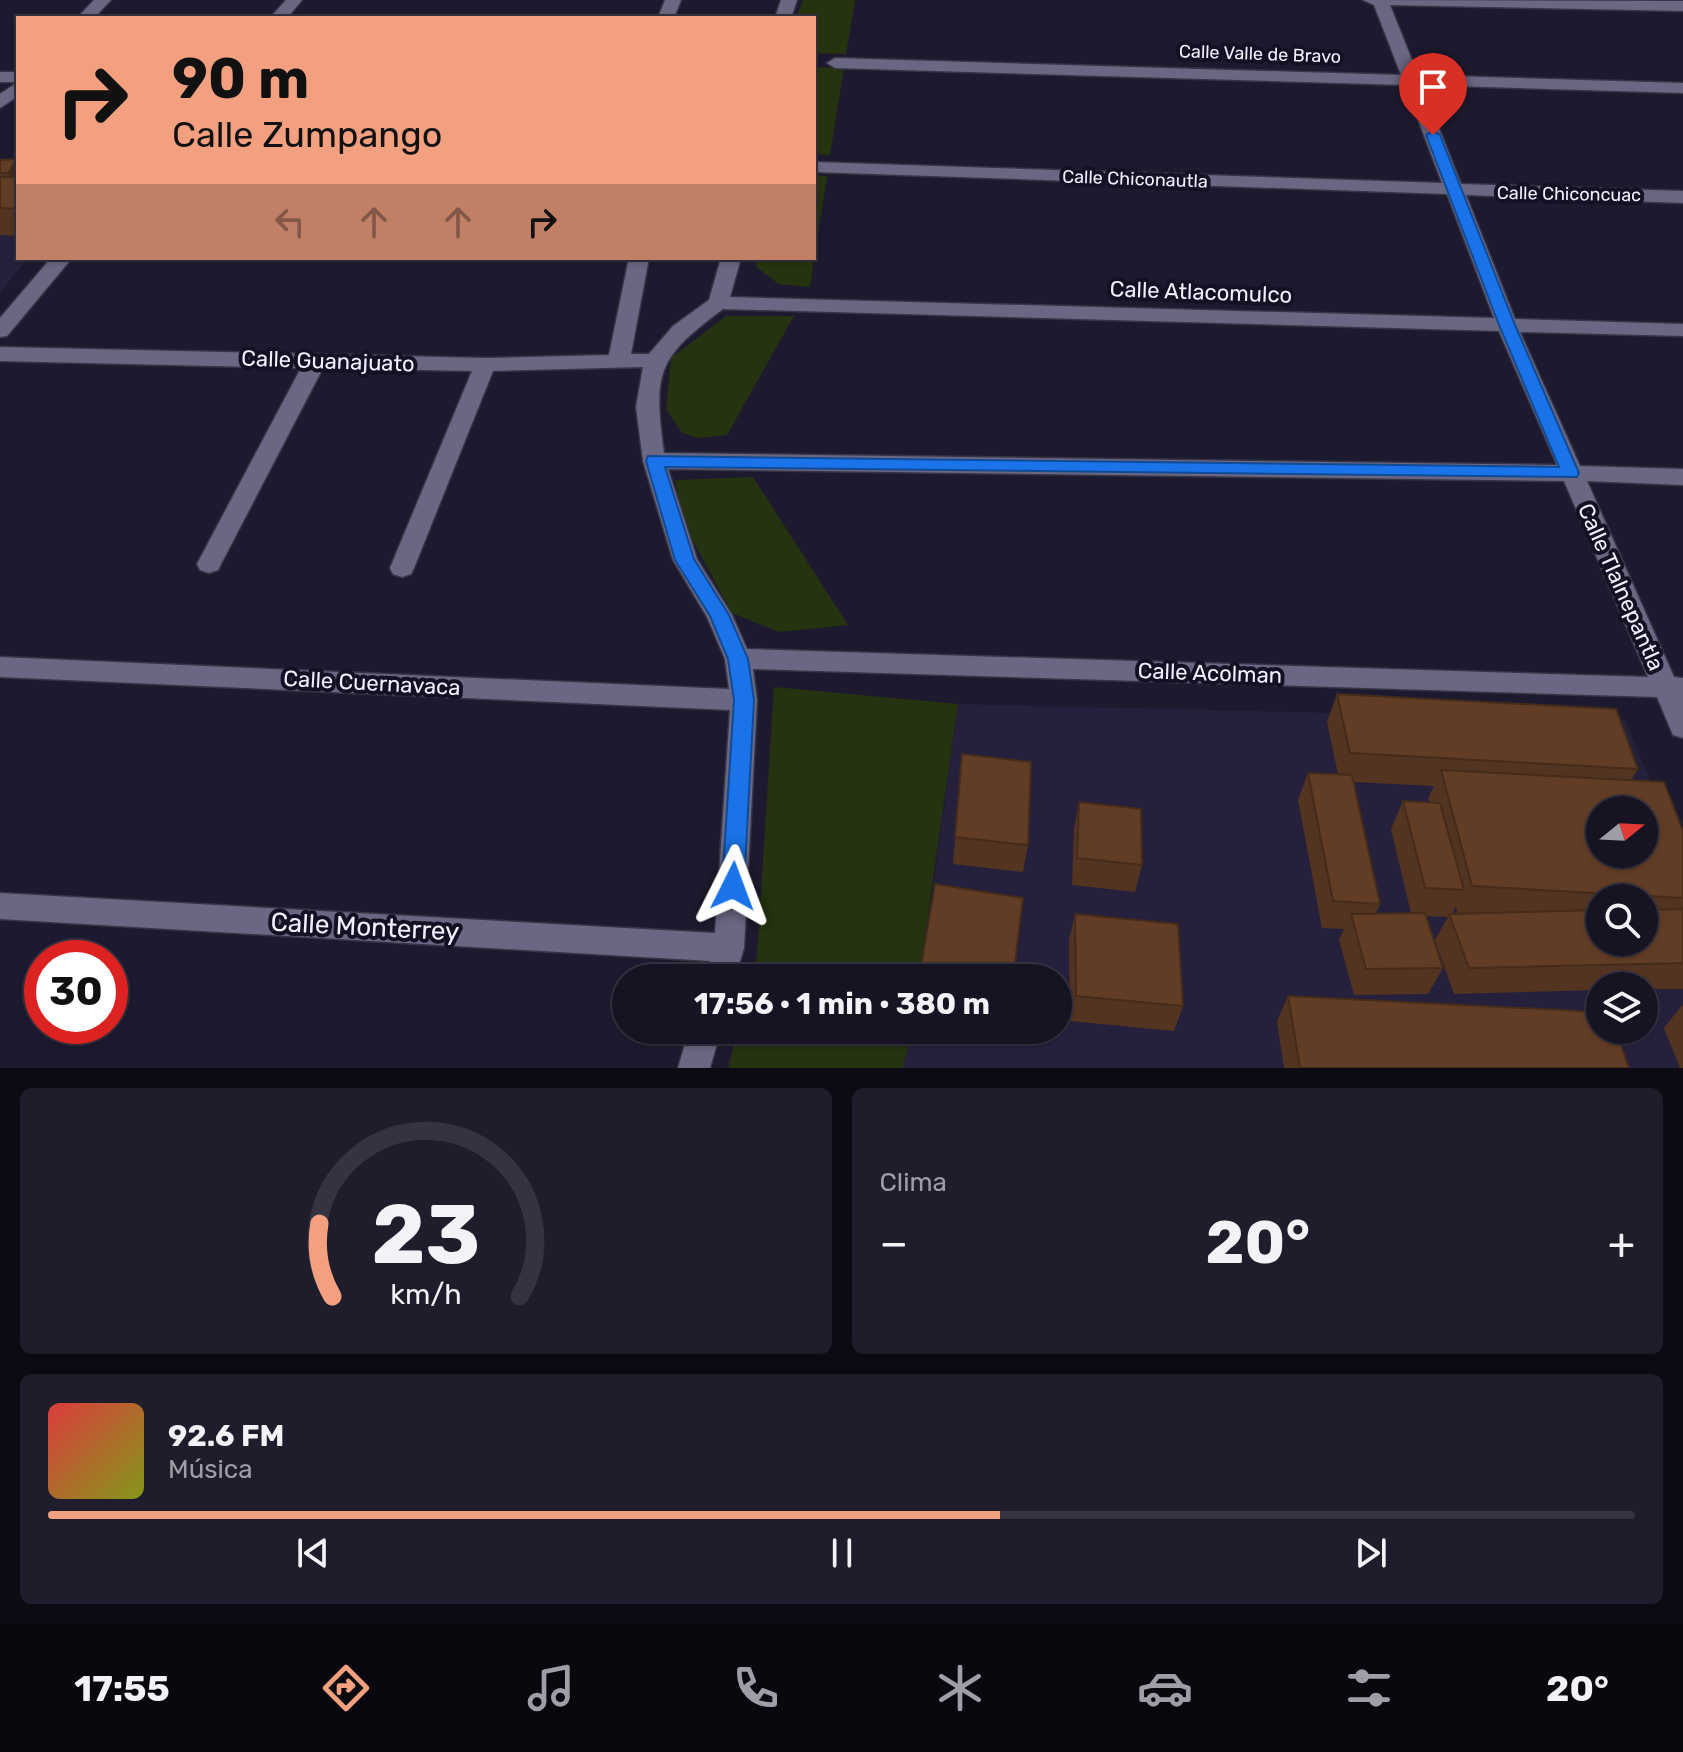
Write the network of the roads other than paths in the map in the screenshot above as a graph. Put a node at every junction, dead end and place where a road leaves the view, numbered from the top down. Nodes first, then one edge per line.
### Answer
1 (103, 0) edge
2 (294, 0) edge
3 (1371, 0) edge
4 (1380, 0) edge
5 (1683, 6) edge
6 (87, 16) edge
7 (280, 16) edge
8 (835, 63) dead end
9 (1411, 79) junction
10 (1683, 88) edge
11 (16, 89) edge
12 (0, 103) edge
13 (816, 167) edge
14 (1455, 191) junction
15 (1683, 197) edge
16 (60, 260) edge
17 (639, 260) edge
18 (730, 260) edge
19 (718, 303) junction
20 (3, 323) edge
21 (1507, 325) junction
22 (1683, 330) edge
23 (0, 354) edge
24 (316, 360) junction
25 (619, 360) junction
26 (655, 360) junction
27 (485, 365) junction
28 (654, 461) junction
29 (1570, 473) junction
30 (1683, 477) edge
31 (209, 564) dead end
32 (402, 568) dead end
33 (738, 659) junction
34 (0, 667) edge
35 (1674, 687) edge
36 (744, 700) junction
37 (1683, 727) edge
38 (0, 906) edge
39 (729, 948) junction
40 (724, 964) edge
41 (701, 1044) edge
42 (694, 1068) edge

1 - 6 street
2 - 7 street
3 - 4 street
4 - 5 street
4 - 9 street, Calle Tlalnepantla
8 - 9 street, Calle Valle de Bravo
9 - 10 street, Calle Valle de Bravo
9 - 14 street, Calle Tlalnepantla
11 - 12 street
13 - 14 street, Calle Chiconautla
14 - 15 street, Calle Chiconcuac
14 - 21 street, Calle Tlalnepantla
16 - 20 street
17 - 25 street
18 - 19 street
19 - 21 street, Calle Atlacomulco
19 - 26 street
21 - 22 street, Calle Atlacomulco
21 - 29 street, Calle Tlalnepantla
23 - 24 street, Calle Guanajuato
24 - 27 street, Calle Guanajuato
24 - 31 street
25 - 26 street, Calle Guanajuato
25 - 27 street, Calle Guanajuato
26 - 28 street
27 - 32 street
28 - 29 street
28 - 33 street
29 - 30 street
29 - 35 street, Calle Tlalnepantla
33 - 35 street, Calle Acolman
33 - 36 street
34 - 36 street, Calle Cuernavaca
35 - 37 street, Calle Tlalnepantla
36 - 39 street
38 - 39 street, Calle Monterrey
39 - 40 street
41 - 42 street

